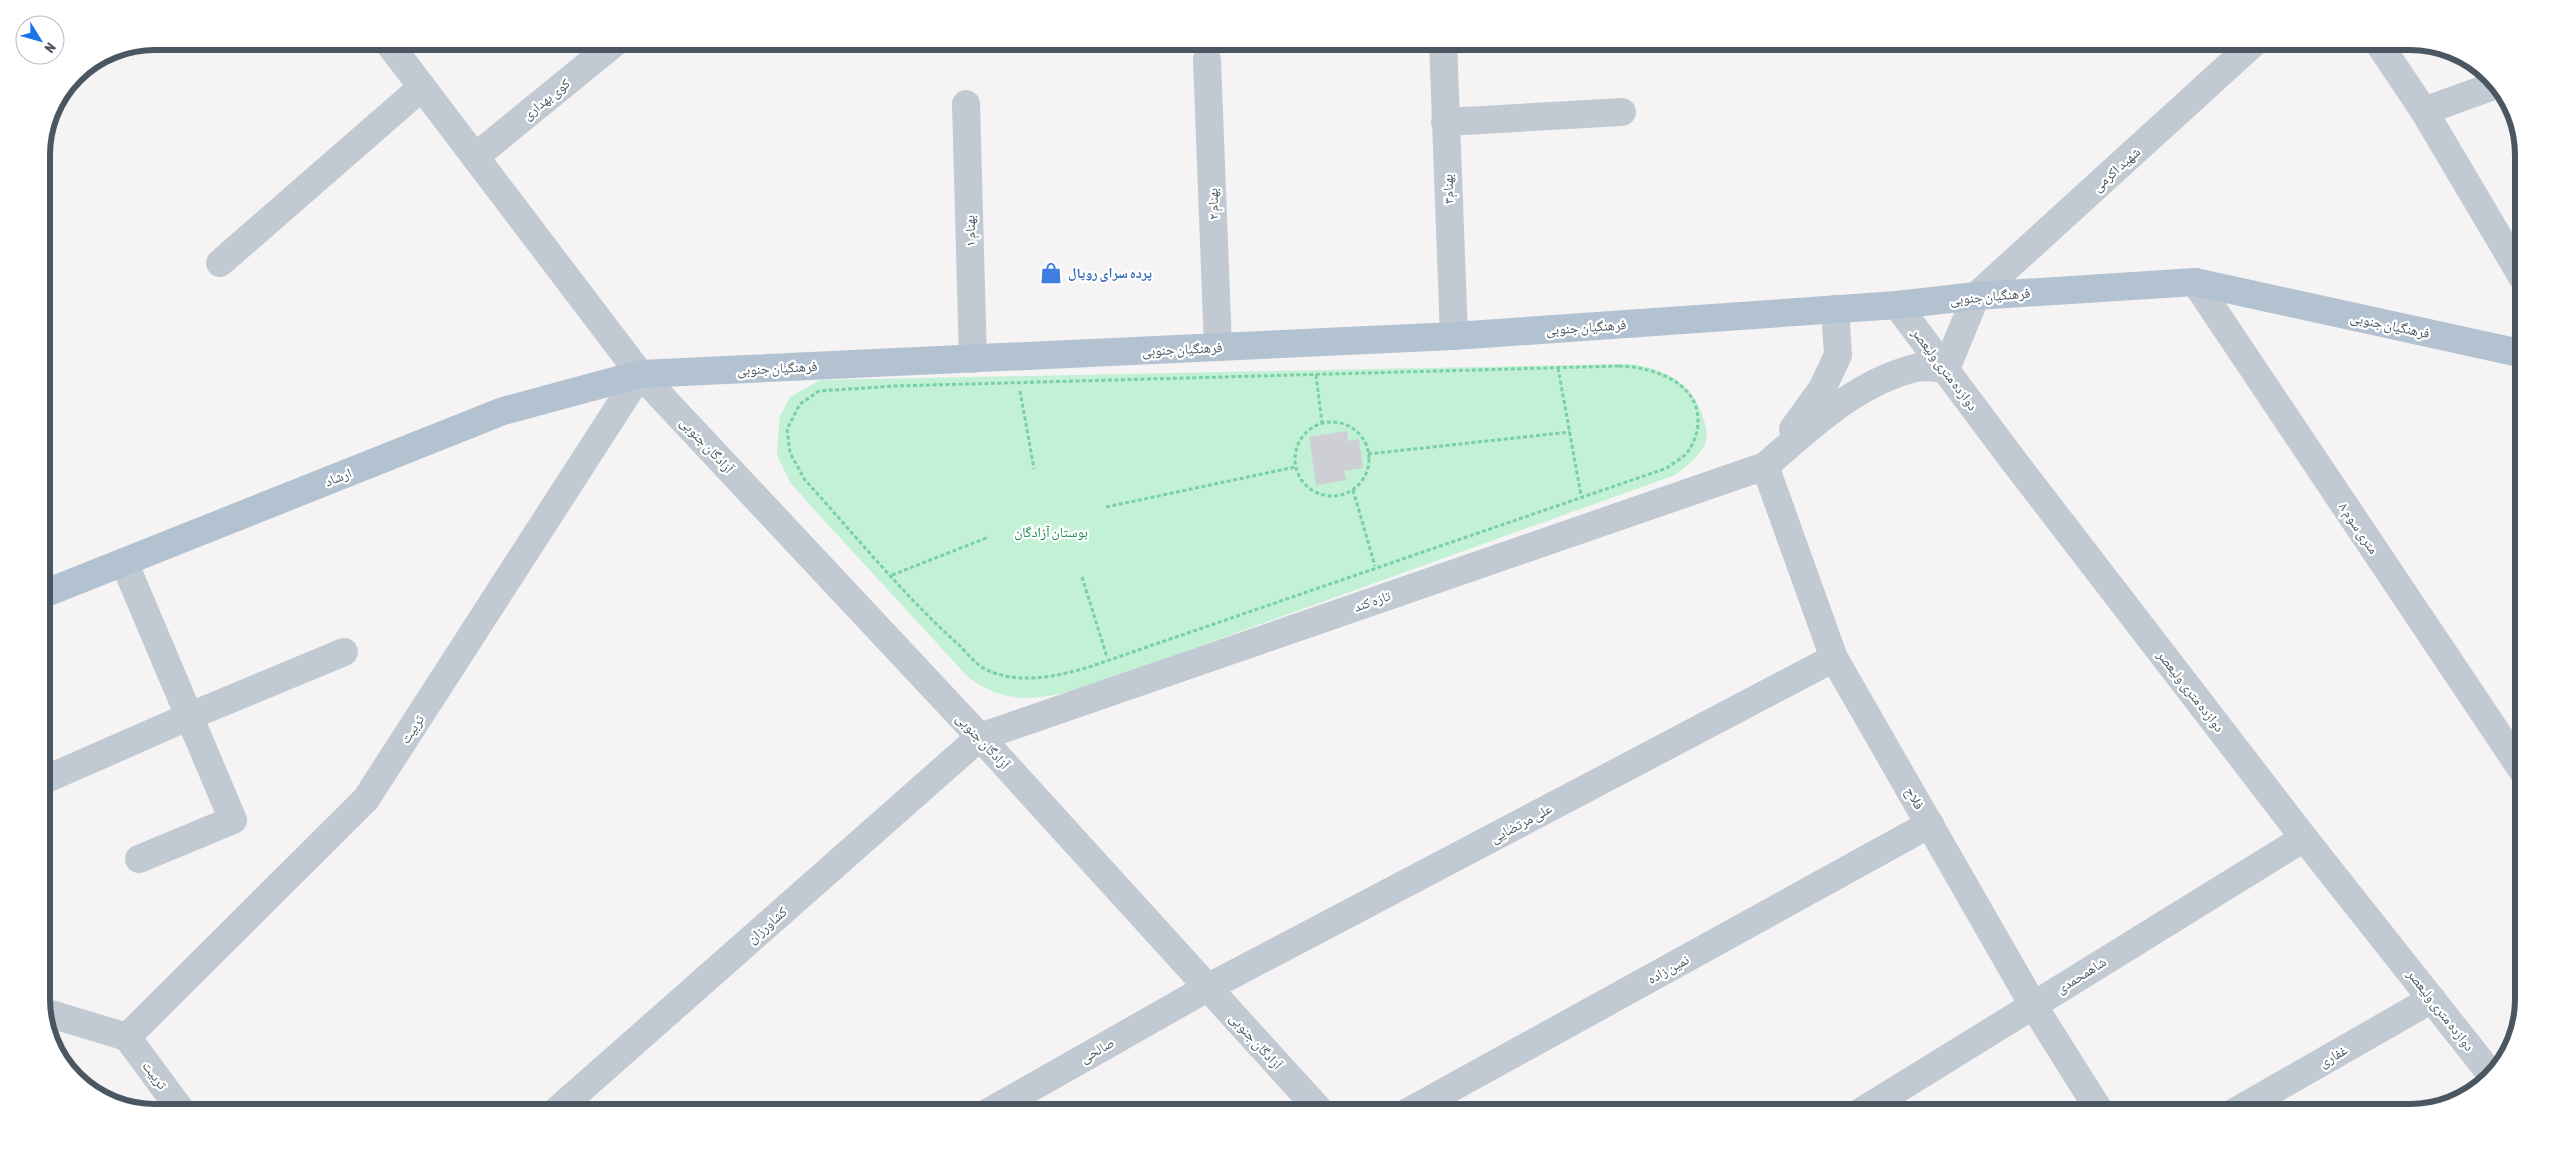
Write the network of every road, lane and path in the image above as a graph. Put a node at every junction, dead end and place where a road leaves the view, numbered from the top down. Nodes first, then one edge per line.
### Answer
1 (394, 50) edge
2 (606, 50) edge
3 (1443, 50) edge
4 (2246, 50) edge
5 (2383, 50) edge
6 (1207, 60) dead end
7 (422, 87) junction
8 (2490, 87) edge
9 (966, 104) dead end
10 (2424, 111) junction
11 (1622, 112) dead end
12 (1446, 122) junction
13 (476, 156) junction
14 (220, 263) dead end
15 (2515, 265) edge
16 (2195, 282) junction
17 (1976, 296) junction
18 (1897, 305) junction
19 (1835, 309) junction
20 (1454, 336) junction
21 (1218, 347) junction
22 (2515, 352) edge
23 (973, 359) junction
24 (1558, 368) junction
25 (1946, 368) junction
26 (640, 374) junction
27 (1316, 374) junction
28 (1018, 383) junction
29 (1322, 423) junction
30 (1570, 432) junction
31 (1368, 454) junction
32 (1765, 466) junction
33 (1295, 468) junction
34 (1034, 469) dead end
35 (1353, 490) junction
36 (1582, 498) junction
37 (1106, 507) dead end
38 (989, 537) dead end
39 (124, 562) junction
40 (1375, 568) junction
41 (892, 575) junction
42 (1082, 577) dead end
43 (50, 592) edge
44 (344, 652) dead end
45 (1834, 658) junction
46 (1108, 660) junction
47 (190, 716) junction
48 (980, 737) junction
49 (2515, 760) edge
50 (50, 777) edge
51 (1930, 824) junction
52 (2304, 838) junction
53 (139, 859) dead end
54 (1207, 988) junction
55 (2432, 999) junction
56 (2033, 1005) junction
57 (51, 1014) edge
58 (127, 1038) junction
59 (2488, 1069) edge
60 (176, 1104) edge
61 (564, 1104) edge
62 (1003, 1104) edge
63 (1314, 1104) edge
64 (1422, 1104) edge
65 (1874, 1104) edge
66 (2095, 1104) edge
67 (2249, 1104) edge

1 - 7 street, آزادگان جنوبی
2 - 13 street, کوی بهداری
3 - 12 street, بهنام۳
4 - 17 street, شهید اکرمی
5 - 10 street
6 - 21 street, بهنام ۲
7 - 13 street, آزادگان جنوبی
7 - 14 street
8 - 10 street
9 - 23 street, بهنام ۱
10 - 15 street
11 - 12 street
12 - 20 street, بهنام۳
13 - 26 street, آزادگان جنوبی
16 - 17 main road, فرهنگیان جنوبی
16 - 22 main road, فرهنگیان جنوبی
16 - 49 street, ۸ متری سوم
17 - 18 main road, فرهنگیان جنوبی
17 - 25 street
18 - 19 main road, فرهنگیان جنوبی
18 - 25 street, دوازده متری ولیعصر
19 - 20 main road, فرهنگیان جنوبی
19 - 32 street
20 - 21 main road, فرهنگیان جنوبی
21 - 23 main road, فرهنگیان جنوبی
23 - 26 main road, فرهنگیان جنوبی
24 - 27 path
24 - 30 path
24 - 36 path
25 - 32 street
25 - 52 street, دوازده متری ولیعصر
26 - 39 main road, ارشاد
26 - 48 street, آزادگان جنوبی
26 - 58 street, تربیت
27 - 28 path
27 - 29 path
28 - 34 path
28 - 41 path
29 - 31 path
29 - 33 path
30 - 31 path
30 - 36 path
31 - 35 path
32 - 45 street, فلاح
32 - 48 street, تازه کند
33 - 35 path
33 - 37 path
35 - 40 path
36 - 40 path
38 - 41 path
39 - 43 main road, ارشاد
39 - 47 street
40 - 46 path
41 - 46 path
42 - 46 path
44 - 47 street
45 - 51 street, فلاح
45 - 54 street, علی مرتضایی
47 - 50 street
47 - 53 street
48 - 54 street, آزادگان جنوبی
48 - 61 street, کشاورزان
51 - 56 street, فلاح
51 - 64 street, نمین زاده
52 - 55 street, دوازده متری ولیعصر
52 - 56 street, شاهمحمدی
54 - 62 street, صالحی
54 - 63 street, آزادگان جنوبی
55 - 59 street, دوازده متری ولیعصر
55 - 67 street, غفاری
56 - 65 street, شاهمحمدی
56 - 66 street, فلاح
57 - 58 street
58 - 60 street, تربیت

